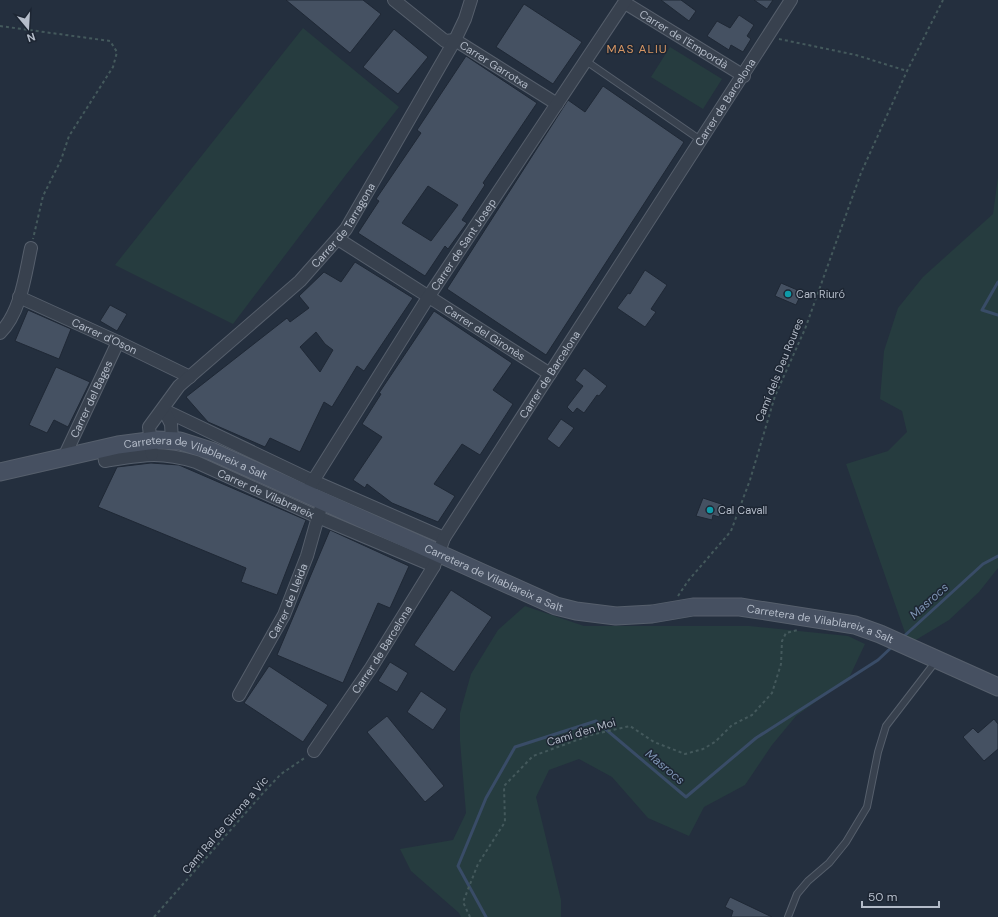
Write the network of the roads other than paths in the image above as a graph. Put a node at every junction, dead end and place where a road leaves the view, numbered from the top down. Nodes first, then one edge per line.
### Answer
1 (394, 0) edge
2 (471, 0) edge
3 (791, 0) edge
4 (625, 1) edge
5 (455, 40) junction
6 (586, 61) junction
7 (744, 76) junction
8 (557, 104) junction
9 (702, 141) junction
10 (338, 239) junction
11 (31, 248) road end
12 (430, 296) junction
13 (19, 297) junction
14 (0, 333) edge
15 (118, 342) junction
16 (550, 374) junction
17 (190, 376) junction
18 (164, 410) junction
19 (151, 440) junction
20 (172, 440) junction
21 (103, 448) junction
22 (64, 457) junction
23 (0, 472) edge
24 (309, 487) junction
25 (321, 509) junction
26 (439, 553) junction
27 (937, 660) junction
28 (998, 687) edge
29 (239, 696) dead end
30 (314, 751) road end
31 (790, 916) edge

1 - 5 street, Carrer Garrotxa
2 - 5 street, Carrer de Tarragona
3 - 7 street, Carrer de Barcelona
4 - 6 street, Carrer de Sant Josep
4 - 7 street, Carrer de l'Empordà
5 - 8 street, Carrer Garrotxa
5 - 10 street, Carrer de Tarragona
6 - 8 street, Carrer de Sant Josep
6 - 9 lane
7 - 9 street, Carrer de Barcelona
8 - 12 street, Carrer de Sant Josep
9 - 16 street, Carrer de Barcelona
10 - 12 street, Carrer del Gironès
10 - 17 street, Carrer de Tarragona
11 - 13 street
12 - 16 street, Carrer del Gironès
12 - 24 street, Carrer de Sant Josep
13 - 14 street
13 - 15 street, Carrer d'Oson
15 - 17 street, Carrer d'Oson
15 - 22 street, Carrer del Bages
16 - 26 street, Carrer de Barcelona
17 - 18 street, Carrer de Tarragona
18 - 19 street, Carrer de Tarragona
18 - 20 street
18 - 24 street
19 - 20 street, Carretera de Vilablareix a Salt
19 - 21 street, Carretera de Vilablareix a Salt
19 - 21 street, Carrer de Vilabrareix
19 - 25 street, Carrer de Vilabrareix
20 - 24 street, Carretera de Vilablareix a Salt
21 - 22 street, Carretera de Vilablareix a Salt
22 - 23 street, Carretera de Vilablareix a Salt
24 - 25 street, Carretera de Vilablareix a Salt
24 - 26 street
25 - 26 street, Carretera de Vilablareix a Salt
25 - 29 street, Carrer de Lleida
26 - 27 street, Carretera de Vilablareix a Salt
26 - 30 street, Carrer de Barcelona
27 - 28 street, Carretera de Vilablareix a Salt
27 - 31 lane

